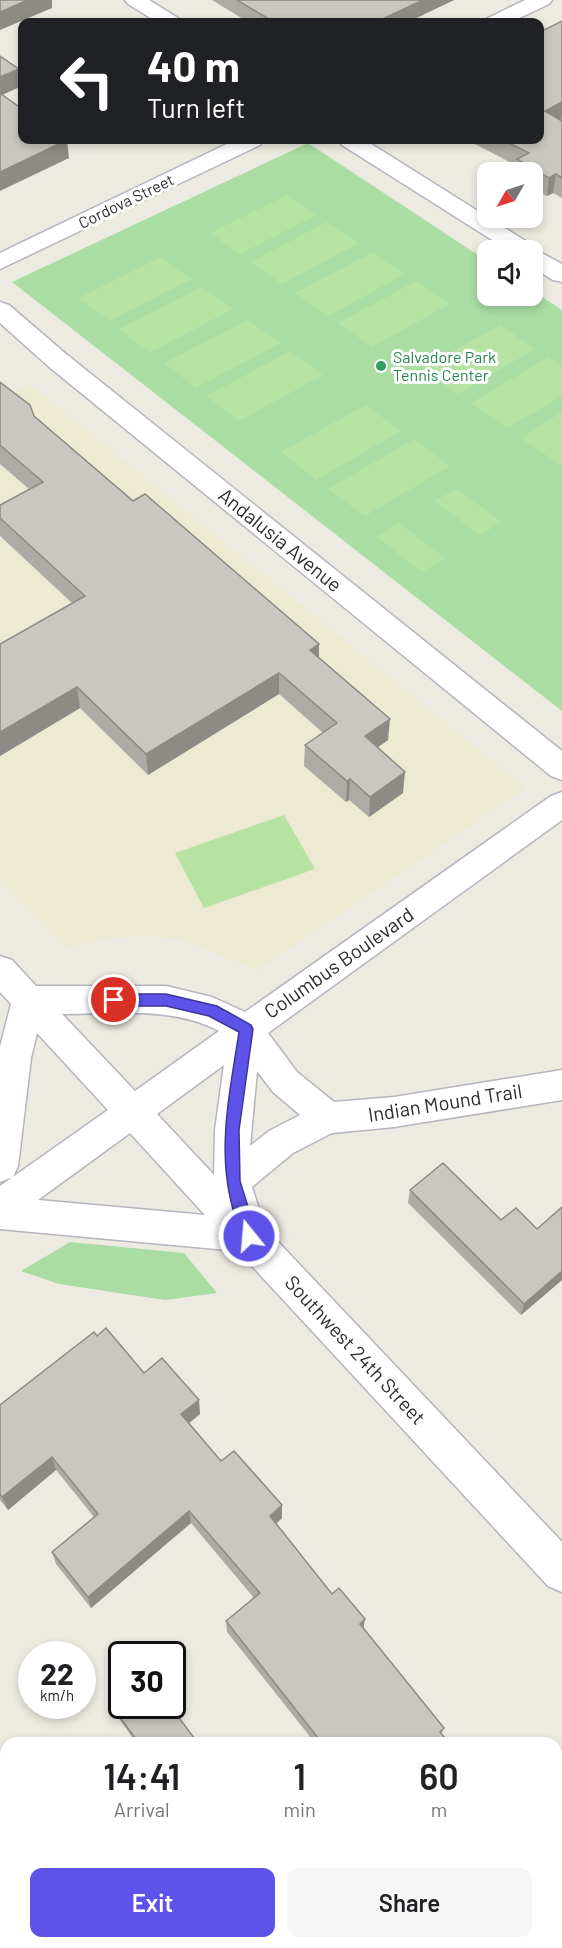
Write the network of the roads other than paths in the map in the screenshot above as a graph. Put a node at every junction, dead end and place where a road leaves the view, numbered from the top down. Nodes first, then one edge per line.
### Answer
1 (135, 0) edge
2 (542, 0) edge
3 (164, 18) edge
4 (504, 18) edge
5 (244, 144) edge
6 (356, 144) edge
7 (508, 240) edge
8 (0, 262) edge
9 (543, 263) edge
10 (562, 274) edge
11 (0, 310) edge
12 (562, 768) edge
13 (562, 804) edge
14 (0, 970) edge
15 (29, 1000) junction
16 (246, 1029) junction
17 (562, 1084) edge
18 (132, 1111) junction
19 (328, 1118) junction
20 (0, 1166) edge
21 (232, 1181) junction
22 (0, 1207) edge
23 (0, 1213) edge
24 (249, 1236) junction
25 (562, 1572) edge

1 - 3 street
2 - 4 street
5 - 8 street, Cordova Street
6 - 7 street
9 - 10 street
11 - 12 street, Andalusia Avenue
13 - 16 street, Columbus Boulevard
14 - 15 street, Southwest 24th Street
15 - 16 street
15 - 18 street, Southwest 24th Street
15 - 20 street
16 - 18 street, Columbus Boulevard
16 - 19 street
16 - 21 street
17 - 19 street, Indian Mound Trail
18 - 22 street, Columbus Boulevard
18 - 24 street, Southwest 24th Street
19 - 21 street, Indian Mound Trail
21 - 24 street
23 - 24 street
24 - 25 street, Southwest 24th Street

